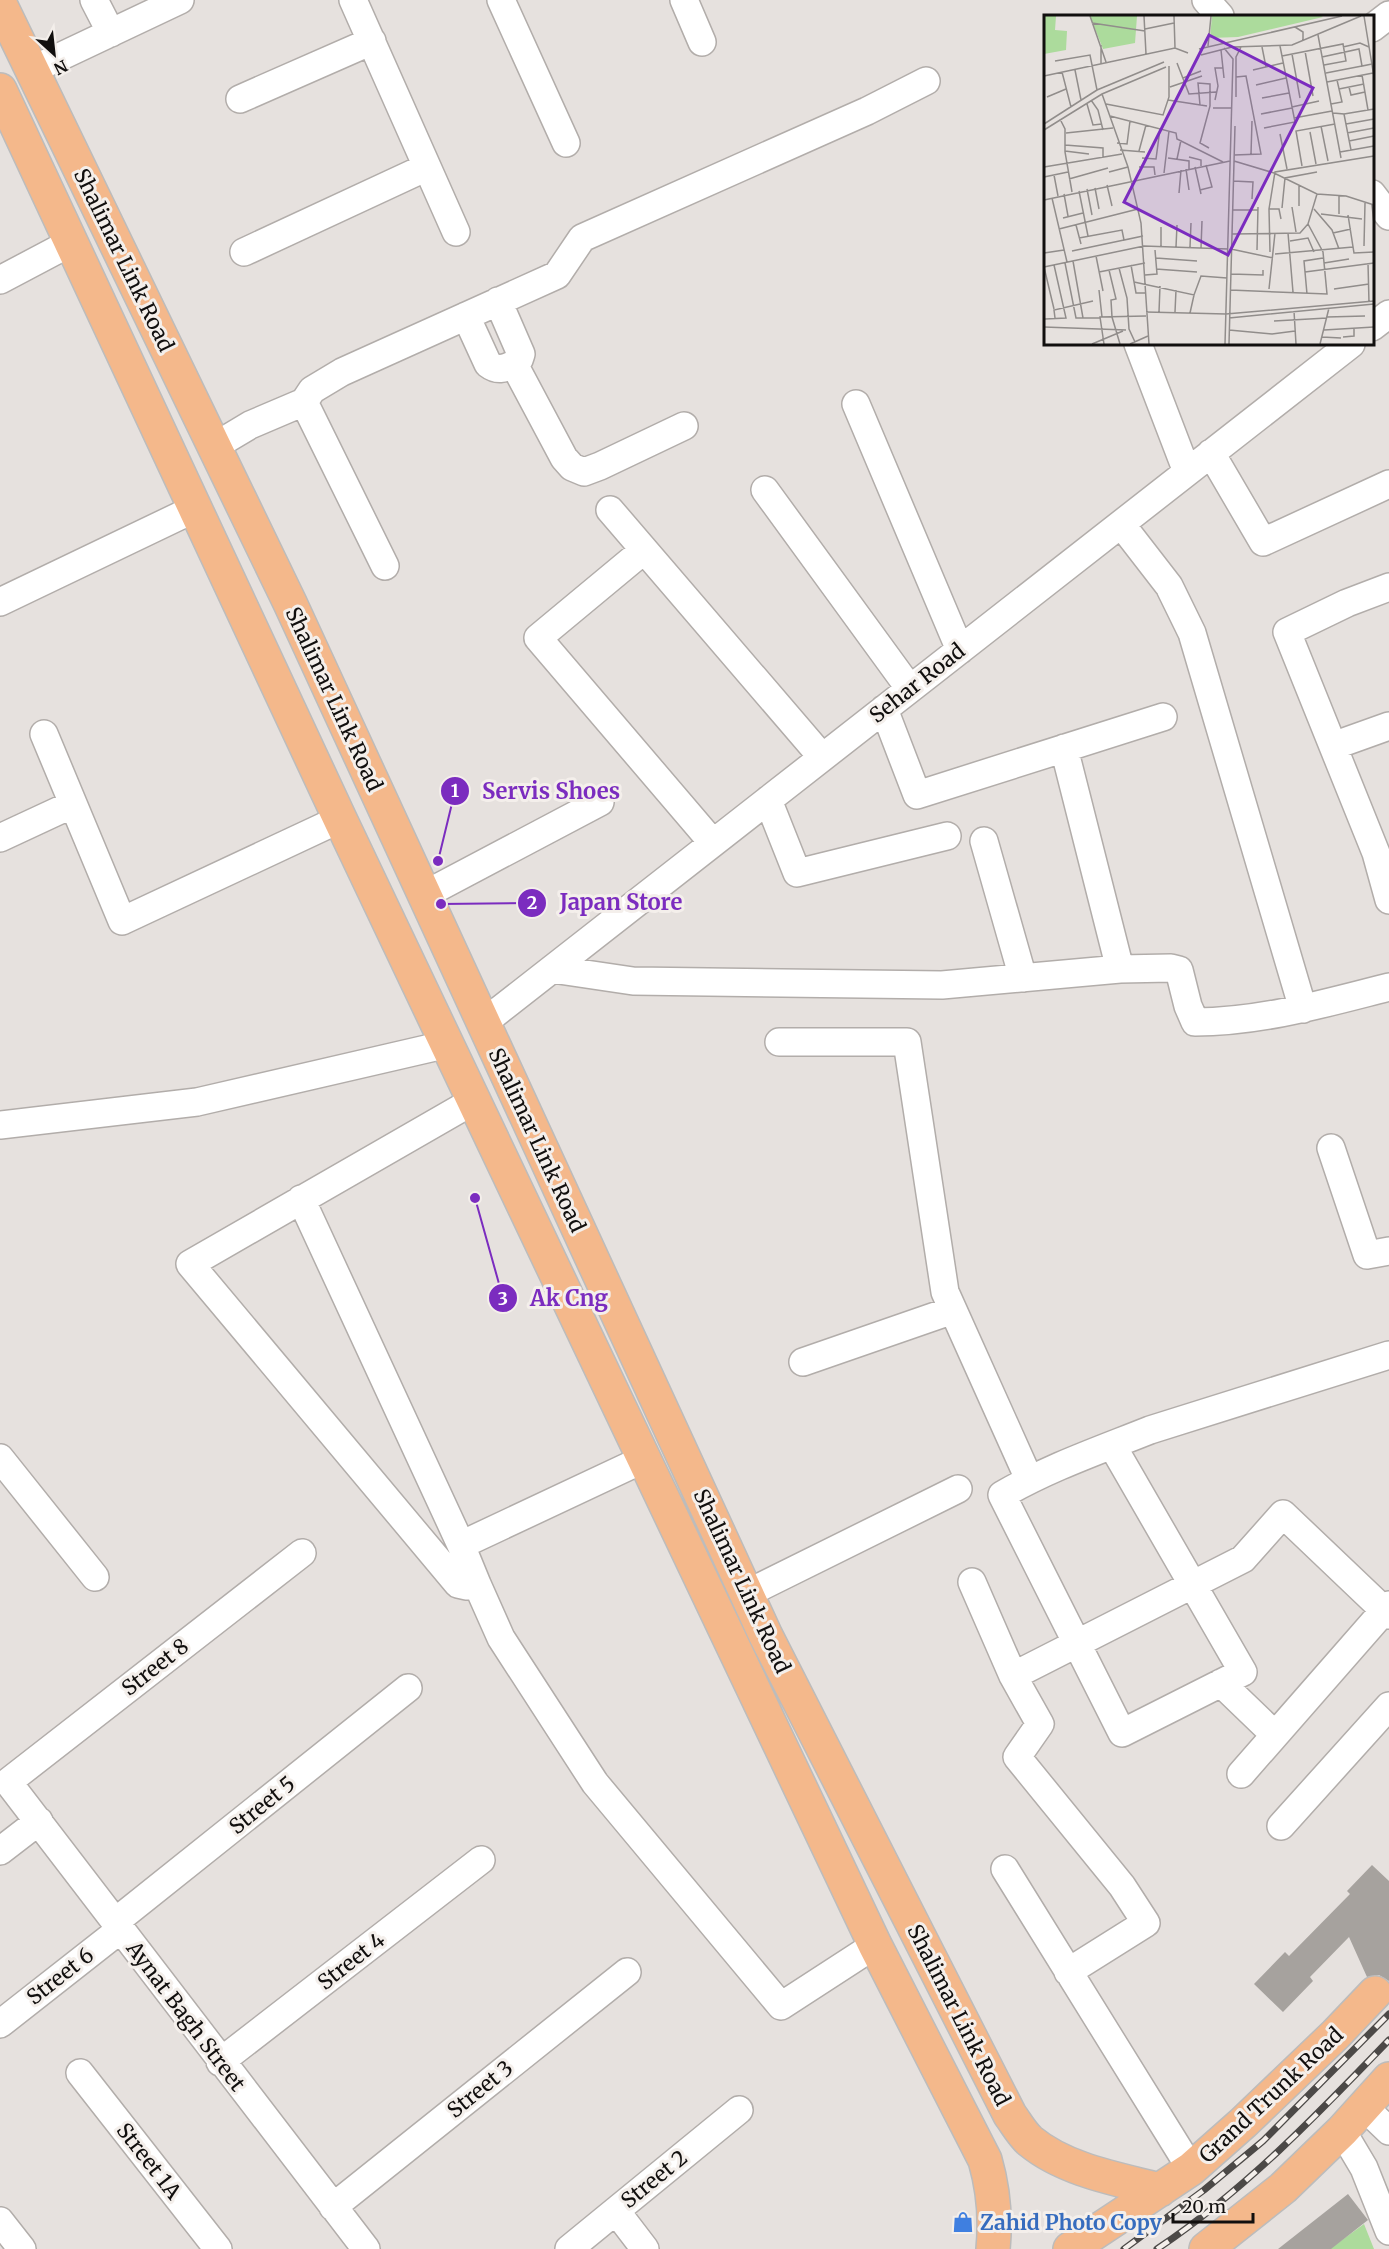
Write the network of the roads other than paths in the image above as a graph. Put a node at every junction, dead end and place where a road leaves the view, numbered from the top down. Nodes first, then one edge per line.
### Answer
1 (94, 0) edge
2 (180, 0) edge
3 (353, 0) edge
4 (501, 0) edge
5 (684, 0) edge
6 (0, 4) edge
7 (1389, 15) edge
8 (1374, 26) edge
9 (111, 33) junction
10 (372, 41) junction
11 (702, 42) dead end
12 (32, 70) junction
13 (926, 81) dead end
14 (0, 90) edge
15 (240, 99) dead end
16 (566, 143) dead end
17 (427, 167) junction
18 (1374, 197) edge
19 (1389, 216) edge
20 (456, 232) dead end
21 (70, 243) junction
22 (244, 252) dead end
23 (0, 280) edge
24 (498, 301) junction
25 (1389, 314) edge
26 (466, 316) junction
27 (1374, 325) edge
28 (1138, 345) edge
29 (1350, 345) edge
30 (514, 364) junction
31 (304, 402) junction
32 (856, 404) dead end
33 (684, 426) dead end
34 (215, 446) junction
35 (1211, 453) junction
36 (1187, 472) junction
37 (1389, 484) edge
38 (765, 490) dead end
39 (194, 509) junction
40 (610, 510) dead end
41 (1121, 524) junction
42 (644, 550) junction
43 (385, 566) dead end
44 (1389, 587) edge
45 (0, 602) edge
46 (290, 603) junction
47 (248, 623) junction
48 (960, 650) junction
49 (910, 689) junction
50 (884, 709) junction
51 (1163, 717) dead end
52 (1389, 726) edge
53 (44, 734) dead end
54 (1333, 746) junction
55 (1064, 748) junction
56 (822, 758) junction
57 (768, 800) junction
58 (600, 802) dead end
59 (73, 804) junction
60 (340, 819) junction
61 (947, 836) dead end
62 (0, 838) edge
63 (984, 841) dead end
64 (713, 843) junction
65 (1382, 850) edge
66 (424, 895) junction
67 (1389, 900) edge
68 (552, 969) junction
69 (1120, 969) junction
70 (1023, 978) junction
71 (1389, 987) edge
72 (1303, 1009) junction
73 (483, 1023) junction
74 (778, 1042) dead end
75 (448, 1044) junction
76 (475, 1100) junction
77 (0, 1125) edge
78 (1331, 1148) dead end
79 (301, 1199) junction
80 (1389, 1251) edge
81 (953, 1310) junction
82 (1389, 1355) edge
83 (803, 1362) dead end
84 (1112, 1445) junction
85 (0, 1458) edge
86 (644, 1459) junction
87 (1029, 1479) junction
88 (958, 1489) dead end
89 (707, 1508) junction
90 (675, 1522) junction
91 (461, 1545) junction
92 (302, 1553) dead end
93 (95, 1577) dead end
94 (972, 1582) dead end
95 (477, 1584) junction
96 (1193, 1584) junction
97 (746, 1594) junction
98 (1387, 1610) edge
99 (1076, 1643) junction
100 (1013, 1676) junction
101 (1221, 1683) junction
102 (408, 1688) dead end
103 (1389, 1706) edge
104 (1275, 1736) junction
105 (1241, 1774) dead end
106 (8, 1782) joint
107 (39, 1821) junction
108 (1281, 1826) dead end
109 (0, 1851) edge
110 (481, 1860) dead end
111 (1005, 1869) dead end
112 (118, 1925) junction
113 (874, 1945) junction
114 (627, 1972) dead end
115 (1068, 1972) junction
116 (1375, 1993) dead end
117 (0, 2024) edge
118 (220, 2062) junction
119 (80, 2073) dead end
120 (1389, 2079) edge
121 (1364, 2107) junction
122 (739, 2110) dead end
123 (1342, 2131) junction
124 (1389, 2131) edge
125 (1191, 2169) junction
126 (1160, 2190) junction
127 (333, 2207) junction
128 (616, 2211) junction
129 (0, 2221) edge
130 (1389, 2231) edge
131 (22, 2249) edge
132 (218, 2249) edge
133 (366, 2249) edge
134 (569, 2249) edge
135 (645, 2249) edge
136 (993, 2249) edge
137 (1070, 2249) edge
138 (1206, 2249) edge

1 - 9 street
2 - 9 street
3 - 10 street
4 - 16 street
5 - 11 street
6 - 12 main road, Shalimar Link Road
7 - 8 street
9 - 12 street
10 - 15 street
10 - 17 street
12 - 34 main road, Shalimar Link Road
13 - 24 street
14 - 21 main road, Shalimar Link Road
17 - 20 street
17 - 22 street
18 - 19 street
21 - 23 street
21 - 39 main road, Shalimar Link Road
24 - 26 street
24 - 30 street
25 - 27 street
26 - 30 street
26 - 31 street
28 - 36 street
29 - 35 street, Sehar Road
30 - 33 street
31 - 34 street
31 - 43 street
32 - 48 street
34 - 46 main road, Shalimar Link Road
35 - 36 street, Sehar Road
35 - 37 street
36 - 41 street, Sehar Road
38 - 49 street
39 - 45 street
39 - 47 main road, Shalimar Link Road
40 - 42 street
41 - 48 street, Sehar Road
41 - 72 street
42 - 56 street
42 - 64 street
44 - 54 street
46 - 47 main road
46 - 66 main road, Shalimar Link Road
47 - 60 main road, Shalimar Link Road
48 - 49 street, Sehar Road
49 - 50 street, Sehar Road
50 - 55 street
50 - 56 street, Sehar Road
51 - 55 street
52 - 54 street
53 - 59 street
54 - 65 street
55 - 69 street
56 - 57 street, Sehar Road
57 - 61 street
57 - 64 street, Sehar Road
58 - 66 street
59 - 60 street
59 - 62 street
60 - 75 main road, Shalimar Link Road
63 - 70 street
64 - 68 street, Sehar Road
65 - 67 street
66 - 73 main road, Shalimar Link Road
68 - 70 street
68 - 73 street, Sehar Road
69 - 70 street
69 - 72 street
71 - 72 street
73 - 89 main road, Shalimar Link Road
74 - 81 street
75 - 76 main road, Shalimar Link Road
75 - 77 street
76 - 79 street
76 - 86 main road, Shalimar Link Road
78 - 80 street
79 - 91 street
79 - 95 street
81 - 83 street
81 - 87 street
82 - 84 street
84 - 87 street
84 - 96 street
85 - 93 street
86 - 90 main road, Shalimar Link Road
86 - 91 street
87 - 99 street
88 - 97 street
89 - 90 main road
89 - 97 main road, Shalimar Link Road
90 - 113 main road, Shalimar Link Road
91 - 95 street
92 - 106 street, Street 8
94 - 100 street
95 - 113 street
96 - 98 street
96 - 99 street
96 - 101 street
97 - 126 main road, Shalimar Link Road
98 - 104 street
99 - 100 street
99 - 101 street
100 - 115 street
101 - 104 street
102 - 112 street, Street 5
103 - 108 street
104 - 105 street
106 - 107 street, Aynat Bagh Street
107 - 109 street
107 - 112 street, Aynat Bagh Street
110 - 118 street, Street 4
111 - 115 street
112 - 117 street, Street 6
112 - 118 street, Aynat Bagh Street
113 - 136 main road, Shalimar Link Road
114 - 127 street, Street 3
115 - 125 street
116 - 125 main road, Grand Trunk Road
118 - 127 street, Aynat Bagh Street
119 - 132 street, Street 1A
120 - 121 main road
121 - 123 main road
121 - 124 street
122 - 128 street, Street 2
123 - 130 street
123 - 138 main road
125 - 126 main road, Grand Trunk Road
126 - 137 main road, Grand Trunk Road
127 - 133 street, Aynat Bagh Street
128 - 134 street, Street 2
128 - 135 street
129 - 131 street

